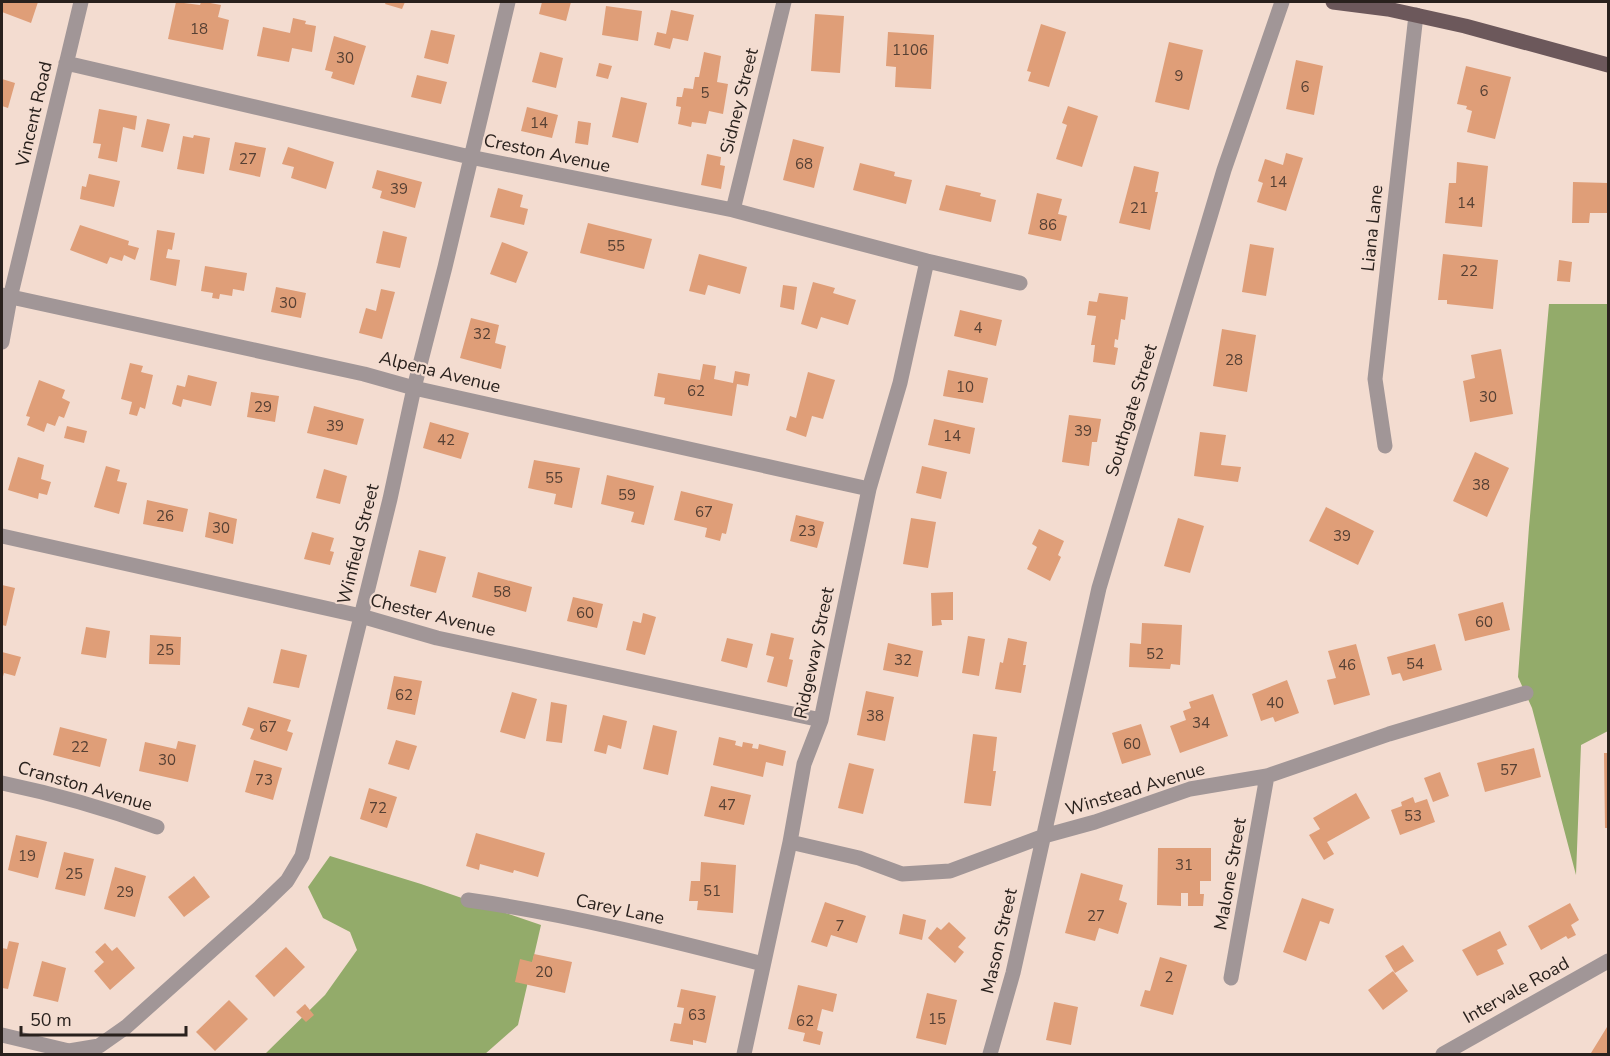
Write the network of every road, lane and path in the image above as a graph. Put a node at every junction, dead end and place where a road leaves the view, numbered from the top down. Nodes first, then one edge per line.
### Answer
1 (81, 2) edge
2 (508, 2) edge
3 (784, 2) edge
4 (1282, 2) edge
5 (1333, 2) edge
6 (1416, 15) junction
7 (66, 63) junction
8 (1608, 65) edge
9 (471, 157) junction
10 (733, 210) junction
11 (927, 261) junction
12 (1020, 283) dead end
13 (6, 296) edge
14 (2, 342) edge
15 (414, 388) junction
16 (1385, 446) dead end
17 (869, 489) junction
18 (2, 536) edge
19 (361, 616) junction
20 (1526, 693) dead end
21 (821, 720) junction
22 (1267, 776) junction
23 (2, 783) edge
24 (158, 826) dead end
25 (1044, 836) junction
26 (790, 842) junction
27 (468, 900) dead end
28 (1608, 961) edge
29 (763, 964) junction
30 (1231, 978) dead end
31 (2, 1035) edge
32 (40, 1050) edge
33 (69, 1053) edge
34 (744, 1054) edge
35 (990, 1054) edge
36 (1443, 1054) edge

1 - 7 street, Vincent Road
2 - 9 street, Winfield Street
3 - 10 street, Sidney Street
4 - 25 street, Southgate Street
5 - 6 main road
6 - 8 main road
6 - 16 street, Liana Lane
7 - 9 street, Creston Avenue
7 - 13 street, Vincent Road
9 - 10 street, Creston Avenue
9 - 15 street, Winfield Street
10 - 11 street, Creston Avenue
11 - 12 street, Creston Avenue
11 - 17 street, Ridgeway Street
13 - 14 street, Vincent Road
13 - 15 street, Alpena Avenue
15 - 17 street, Alpena Avenue
15 - 19 street, Winfield Street
17 - 21 street, Ridgeway Street
18 - 19 street, Chester Avenue
19 - 21 street, Chester Avenue
19 - 33 street, Winfield Street
20 - 22 street, Winstead Avenue
21 - 26 street, Ridgeway Street
22 - 25 street, Winstead Avenue
22 - 30 street, Malone Street
23 - 24 street, Cranston Avenue
25 - 26 street, Winstead Avenue
25 - 35 street, Mason Street
26 - 29 street, Ridgeway Street
27 - 29 street, Carey Lane
28 - 36 street, Intervale Road
29 - 34 street, Ridgeway Street
31 - 32 street
32 - 33 street

